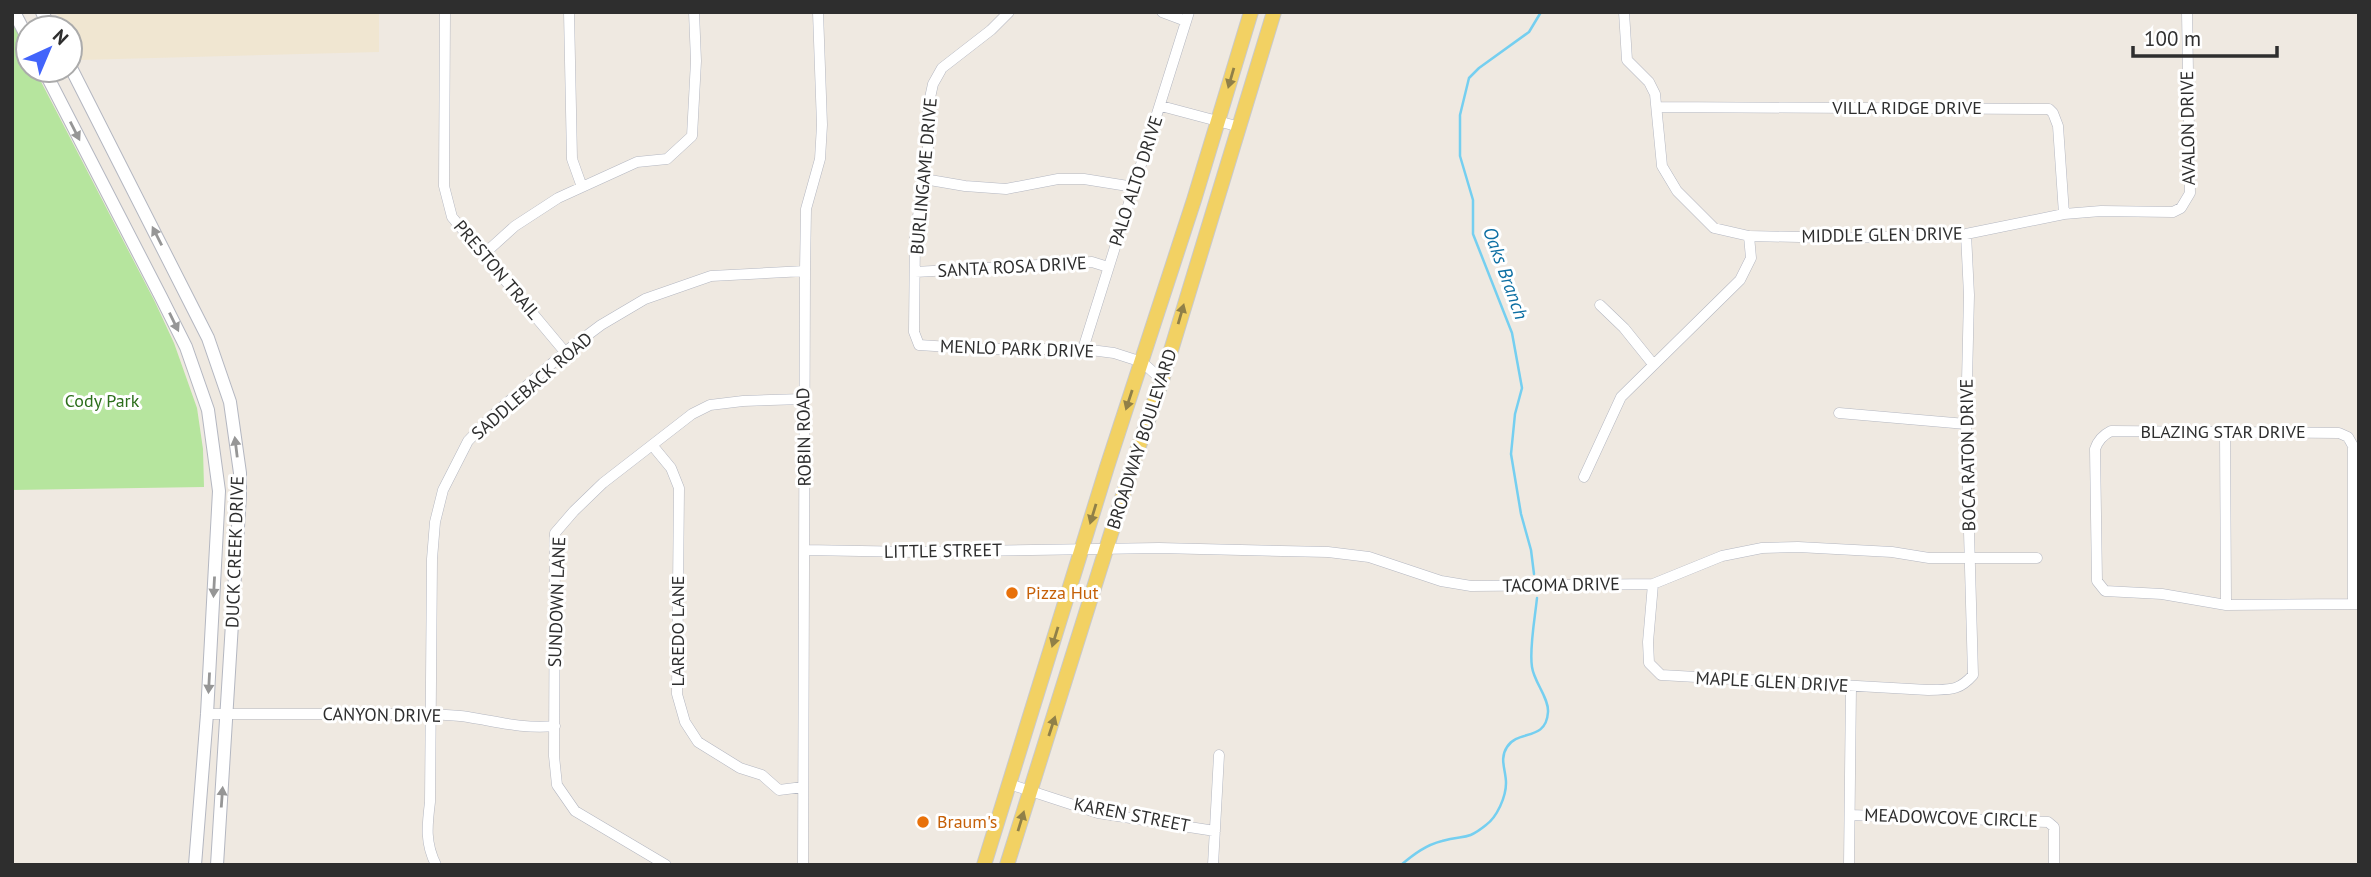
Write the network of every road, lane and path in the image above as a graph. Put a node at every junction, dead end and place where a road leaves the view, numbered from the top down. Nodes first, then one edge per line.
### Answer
1 (445, 12) edge
2 (569, 12) edge
3 (694, 12) edge
4 (818, 12) edge
5 (1009, 12) edge
6 (1162, 12) edge
7 (1251, 12) edge
8 (1274, 12) edge
9 (1624, 12) edge
10 (2187, 12) edge
11 (1188, 17) edge
12 (51, 84) edge
13 (79, 84) edge
14 (1161, 106) junction
15 (1657, 107) junction
16 (1218, 120) junction
17 (1240, 127) junction
18 (924, 179) junction
19 (582, 187) junction
20 (1134, 187) junction
21 (2186, 201) joint
22 (2064, 214) junction
23 (1966, 234) junction
24 (1749, 236) junction
25 (484, 254) junction
26 (1108, 267) junction
27 (805, 271) junction
28 (915, 272) junction
29 (1600, 305) dead end
30 (914, 332) joint
31 (208, 338) junction
32 (186, 348) junction
33 (1083, 349) junction
34 (565, 352) junction
35 (1142, 362) junction
36 (1653, 364) junction
37 (1162, 380) junction
38 (803, 399) junction
39 (1839, 414) dead end
40 (1966, 424) junction
41 (2225, 432) junction
42 (652, 445) junction
43 (1584, 477) dead end
44 (238, 523) junction
45 (217, 524) junction
46 (1082, 548) junction
47 (1107, 548) junction
48 (805, 550) junction
49 (2037, 558) dead end
50 (1971, 559) junction
51 (1653, 584) junction
52 (2356, 604) edge
53 (2225, 605) junction
54 (1973, 675) joint
55 (1851, 686) junction
56 (207, 714) junction
57 (228, 714) junction
58 (429, 714) junction
59 (555, 726) junction
60 (1219, 755) dead end
61 (1009, 784) junction
62 (803, 787) junction
63 (1030, 791) junction
64 (1850, 815) junction
65 (1215, 831) junction
66 (195, 865) edge
67 (217, 865) edge
68 (436, 865) edge
69 (666, 865) edge
70 (803, 865) edge
71 (984, 865) edge
72 (1007, 865) edge
73 (1213, 865) edge
74 (1849, 865) edge
75 (2054, 865) edge

1 - 25 street, PRESTON TRAIL
2 - 19 street
3 - 19 street
4 - 27 street, ROBIN ROAD
5 - 18 street, BURLINGAME DRIVE
6 - 11 street
7 -> 16 main road, BROADWAY BOULEVARD
8 - 17 main road, BROADWAY BOULEVARD
9 - 15 street, MIDDLE GLEN DRIVE
10 - 21 street, AVALON DRIVE
11 - 14 street, PALO ALTO DRIVE
12 -> 32 main road, DUCK CREEK DRIVE
31 -> 13 main road, DUCK CREEK DRIVE
14 - 16 street
14 - 20 street, PALO ALTO DRIVE
15 - 22 street, VILLA RIDGE DRIVE
15 - 24 street, MIDDLE GLEN DRIVE
16 - 17 street
16 - 35 main road, BROADWAY BOULEVARD
37 -> 17 main road, BROADWAY BOULEVARD
18 - 20 street
18 - 28 street, BURLINGAME DRIVE
19 - 25 street
20 - 26 street, PALO ALTO DRIVE
21 - 22 street, MIDDLE GLEN DRIVE
22 - 23 street, MIDDLE GLEN DRIVE
23 - 24 street, MIDDLE GLEN DRIVE
23 - 40 street, BOCA RATON DRIVE
24 - 36 street
25 - 34 street, PRESTON TRAIL
26 - 28 street, SANTA ROSA DRIVE
26 - 33 street, PALO ALTO DRIVE
27 - 34 street, SADDLEBACK ROAD
27 - 38 street, ROBIN ROAD
28 - 30 street, BURLINGAME DRIVE
29 - 36 street
30 - 33 street, MENLO PARK DRIVE
31 - 32 main road
44 -> 31 main road, DUCK CREEK DRIVE
32 - 45 main road, DUCK CREEK DRIVE
33 - 35 street, MENLO PARK DRIVE
34 - 58 street, SADDLEBACK ROAD
35 - 37 street, MENLO PARK DRIVE
35 -> 46 main road, BROADWAY BOULEVARD
36 - 43 street
37 - 47 main road, BROADWAY BOULEVARD
38 - 42 street, SUNDOWN LANE
38 - 48 street, ROBIN ROAD
39 - 40 street
40 - 50 street, BOCA RATON DRIVE
41 - 52 street, BLAZING STAR DRIVE
41 - 53 street
41 - 53 street, BLAZING STAR DRIVE
42 - 59 street, SUNDOWN LANE
42 - 62 street, LAREDO LANE
44 - 45 main road
44 - 57 main road, DUCK CREEK DRIVE
45 -> 56 main road, DUCK CREEK DRIVE
46 - 47 street, TACOMA DRIVE
46 - 48 street, LITTLE STREET
46 -> 61 main road, BROADWAY BOULEVARD
47 - 51 street, TACOMA DRIVE
63 -> 47 main road, BROADWAY BOULEVARD
48 - 62 street, ROBIN ROAD
49 - 50 street, TACOMA DRIVE
50 - 51 street, TACOMA DRIVE
50 - 54 street, BOCA RATON DRIVE
51 - 55 street, MAPLE GLEN DRIVE
52 - 53 street
54 - 55 street, MAPLE GLEN DRIVE
55 - 64 street
56 - 57 street, CANYON DRIVE
56 - 66 main road, DUCK CREEK DRIVE
57 - 58 street, CANYON DRIVE
67 -> 57 main road, DUCK CREEK DRIVE
58 - 59 street, CANYON DRIVE
58 - 68 street, SADDLEBACK ROAD
59 - 69 street, SUNDOWN LANE
60 - 65 street
61 - 63 street, KAREN STREET
61 - 71 main road, BROADWAY BOULEVARD
62 - 70 street, ROBIN ROAD
63 - 65 street, KAREN STREET
72 -> 63 main road, BROADWAY BOULEVARD
64 - 74 street
64 - 75 street, MEADOWCOVE CIRCLE
65 - 73 street

